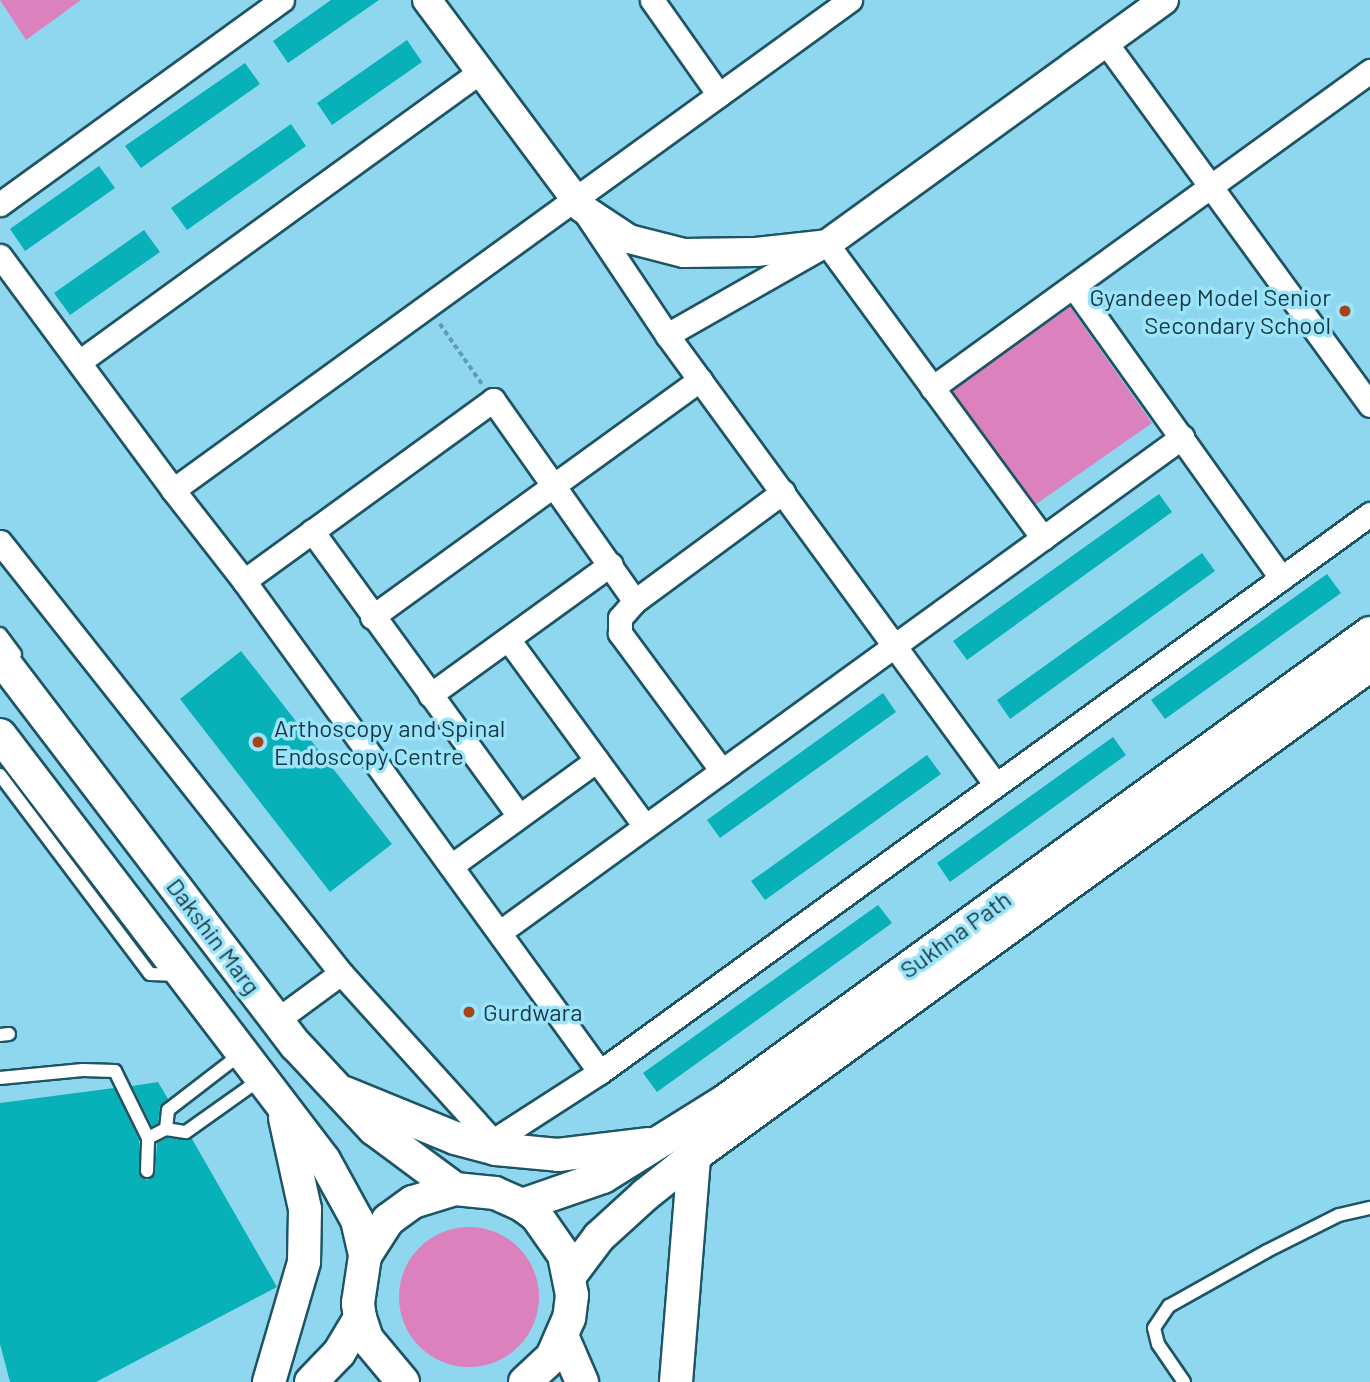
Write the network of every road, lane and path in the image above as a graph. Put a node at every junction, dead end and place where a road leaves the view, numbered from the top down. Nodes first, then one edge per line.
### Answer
1 (282, 0) edge
2 (427, 0) edge
3 (652, 0) edge
4 (850, 0) edge
5 (1164, 0) edge
6 (1105, 43) junction
7 (1370, 71) edge
8 (480, 72) junction
9 (719, 95) junction
10 (1210, 187) junction
11 (0, 204) edge
12 (578, 204) junction
13 (827, 244) junction
14 (0, 256) edge
15 (1073, 286) junction
16 (427, 306) junction
17 (667, 335) junction
18 (79, 362) junction
19 (700, 380) junction
20 (932, 388) junction
21 (493, 400) junction
22 (1370, 405) edge
23 (1182, 437) junction
24 (553, 486) junction
25 (173, 490) junction
26 (783, 492) junction
27 (1370, 514) edge
28 (312, 531) junction
29 (1043, 538) junction
30 (0, 542) edge
31 (611, 564) junction
32 (1281, 578) junction
33 (244, 580) junction
34 (635, 601) junction
35 (372, 617) junction
36 (1370, 633) edge
37 (0, 634) edge
38 (508, 639) junction
39 (895, 645) junction
40 (0, 657) edge
41 (1370, 665) edge
42 (430, 695) junction
43 (0, 735) edge
44 (597, 760) junction
45 (722, 771) junction
46 (0, 775) edge
47 (996, 785) junction
48 (519, 817) junction
49 (645, 827) junction
50 (451, 866) junction
51 (500, 932) junction
52 (224, 949) junction
53 (341, 973) junction
54 (183, 975) junction
55 (277, 1020) junction
56 (242, 1052) junction
57 (600, 1072) junction
58 (0, 1078) edge
59 (262, 1078) junction
60 (338, 1090) junction
61 (282, 1105) junction
62 (166, 1129) junction
63 (148, 1138) junction
64 (657, 1143) junction
65 (695, 1156) junction
66 (147, 1171) dead end
67 (455, 1189) junction
68 (522, 1205) junction
69 (1370, 1208) edge
70 (365, 1256) junction
71 (569, 1277) junction
72 (360, 1318) junction
73 (563, 1338) junction
74 (268, 1382) edge
75 (311, 1382) edge
76 (403, 1382) edge
77 (525, 1382) edge
78 (582, 1382) edge
79 (676, 1382) edge
80 (1184, 1382) edge

1 - 11 street
2 - 8 street
3 - 9 street
4 - 9 street
5 - 6 street
6 - 10 street
6 - 13 street
7 - 10 street
8 - 12 street
8 - 18 street
9 - 12 street
10 - 15 street
10 - 22 street
12 - 13 street
12 - 16 street
12 - 17 street
13 - 17 street
13 - 20 street
14 - 18 street
15 - 20 street
15 - 23 street
16 - 21 path
16 - 25 street
17 - 19 street
18 - 25 street
19 - 24 street
19 - 26 street
20 - 29 street
21 - 24 street
21 - 28 street
23 - 29 street
23 - 32 street
24 - 31 street
24 - 35 street
25 - 33 street
26 - 34 street
26 - 39 street
27 - 32 street
28 - 33 street
28 - 35 street
29 - 39 street
30 - 53 street
31 - 34 street
31 - 38 street
32 - 47 street
33 - 50 street
34 - 45 street
35 - 42 street
36 - 64 main road, Sukhna Path
37 - 52 lane
38 - 42 street
38 - 44 street
39 - 45 street
39 - 47 street
40 - 52 main road, Dakshin Marg
41 - 65 main road, Sukhna Path
42 - 48 street
43 - 54 main road, Dakshin Marg
44 - 48 street
44 - 49 street
45 - 49 street
46 - 54 lane
47 - 57 street
48 - 50 street
49 - 51 street
50 - 51 street
51 - 57 street
52 - 55 main road, Dakshin Marg
53 - 55 street
53 - 57 street
54 - 56 main road, Dakshin Marg
55 - 60 main road, Dakshin Marg
56 - 59 main road, Dakshin Marg
56 - 62 lane
58 - 63 lane
59 - 61 main road, Dakshin Marg
59 - 62 lane
60 - 64 main road
60 - 67 main road, Dakshin Marg
61 - 70 main road, Dakshin Marg
61 - 74 main road
62 - 63 lane
63 - 66 lane
64 - 68 main road, Sukhna Path
65 - 71 main road, Sukhna Path
65 - 79 main road
67 - 68 main road
67 - 70 main road
68 - 71 main road
69 - 80 lane
70 - 72 main road
71 - 73 main road
72 - 75 main road
72 - 76 main road
73 - 77 main road
73 - 78 main road

